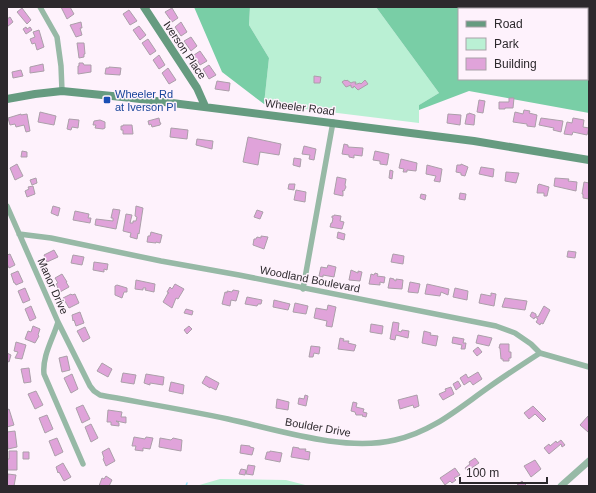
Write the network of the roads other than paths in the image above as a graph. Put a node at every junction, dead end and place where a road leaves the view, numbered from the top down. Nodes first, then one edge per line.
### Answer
1 (40, 7) edge
2 (144, 7) edge
3 (62, 92) junction
4 (7, 100) edge
5 (205, 106) junction
6 (333, 122) junction
7 (589, 160) edge
8 (7, 206) edge
9 (19, 234) junction
10 (303, 289) junction
11 (58, 322) junction
12 (540, 353) junction
13 (589, 367) edge
14 (84, 372) joint
15 (589, 461) edge
16 (83, 464) dead end
17 (561, 486) edge

1 - 3 street
2 - 5 main road, Iverson Place
3 - 4 main road, Wheeler Road
3 - 5 main road, Wheeler Road
5 - 6 main road, Wheeler Road
6 - 7 main road, Wheeler Road
6 - 10 street
8 - 9 street, Manor Drive
9 - 10 street, Woodland Boulevard
9 - 11 street, Manor Drive
10 - 12 street, Woodland Boulevard
11 - 14 street, Manor Drive
11 - 16 street
12 - 13 street, Woodland Boulevard
12 - 14 street, Boulder Drive
15 - 17 street

